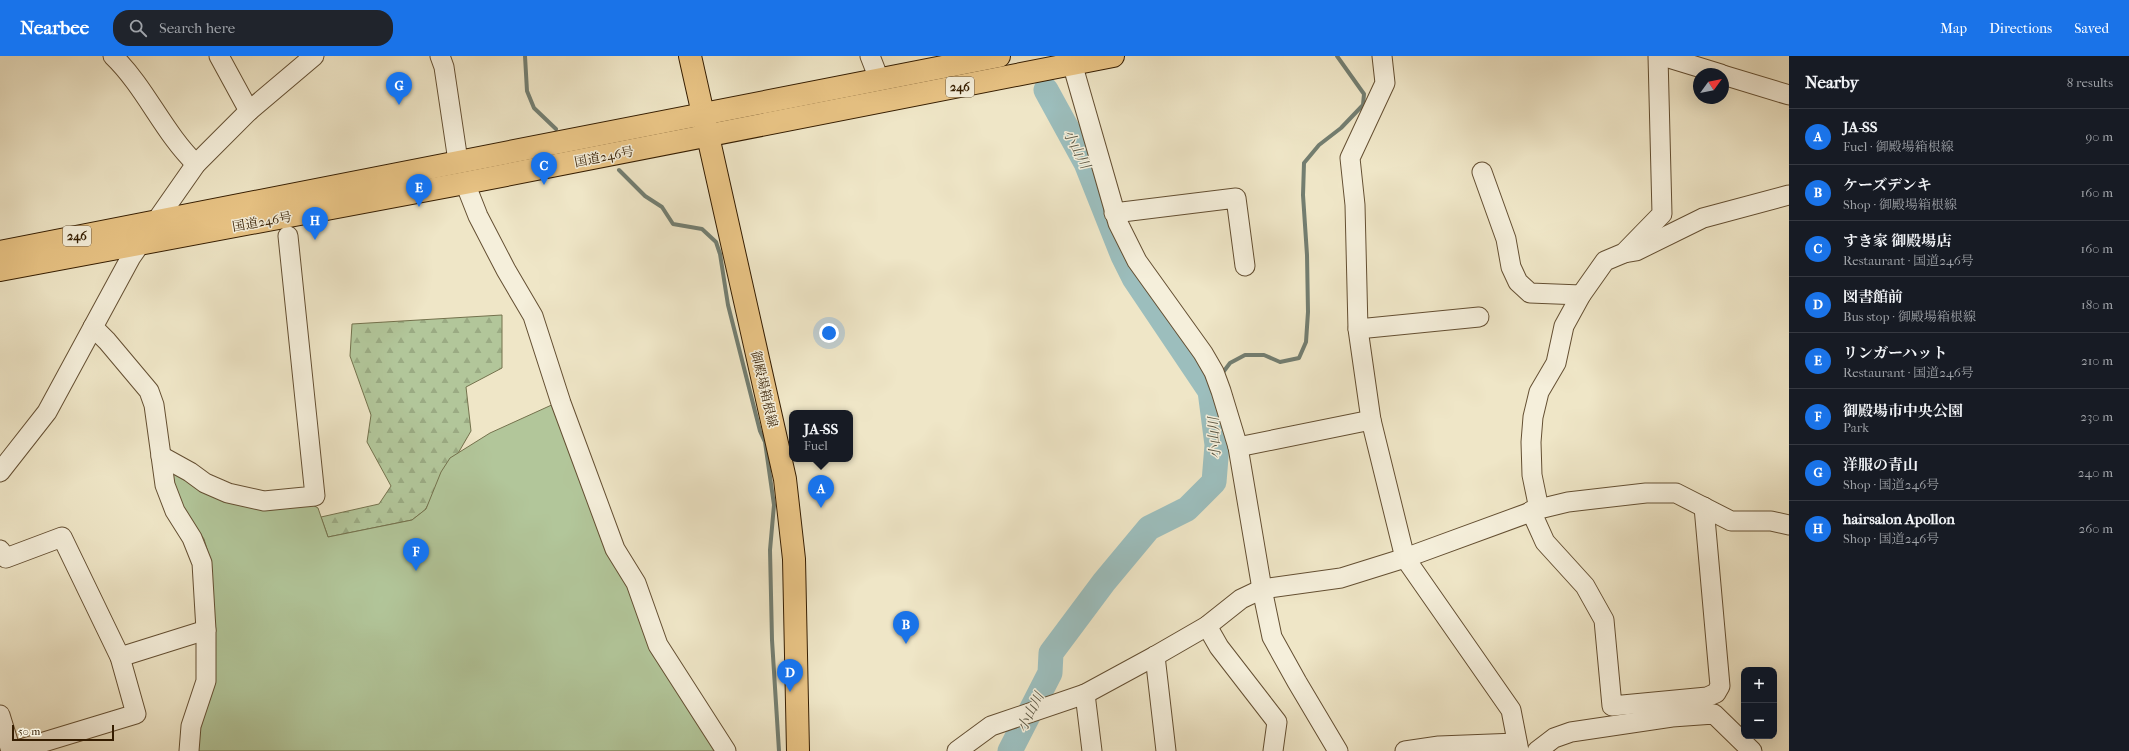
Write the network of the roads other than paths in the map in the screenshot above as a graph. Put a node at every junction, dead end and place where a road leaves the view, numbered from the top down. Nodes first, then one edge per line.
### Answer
1 (113, 56) edge
2 (218, 56) edge
3 (314, 56) edge
4 (440, 56) edge
5 (690, 56) edge
6 (870, 56) edge
7 (999, 56) edge
8 (1113, 56) edge
9 (1382, 56) edge
10 (1658, 56) edge
11 (1662, 56) edge
12 (1070, 60) edge
13 (1702, 68) edge
14 (1729, 76) edge
15 (879, 79) junction
16 (1789, 95) edge
17 (244, 116) junction
18 (705, 125) junction
19 (458, 161) junction
20 (196, 164) junction
21 (1482, 172) dead end
22 (465, 183) junction
23 (1789, 195) edge
24 (1114, 213) junction
25 (155, 221) junction
26 (288, 236) dead end
27 (140, 243) junction
28 (0, 252) edge
29 (1624, 253) junction
30 (1245, 266) dead end
31 (0, 270) edge
32 (1582, 295) junction
33 (1479, 317) dead end
34 (93, 327) junction
35 (1358, 329) junction
36 (1371, 420) junction
37 (1238, 447) junction
38 (161, 456) junction
39 (0, 472) edge
40 (1704, 507) junction
41 (1535, 510) junction
42 (1789, 526) edge
43 (0, 550) edge
44 (1405, 558) junction
45 (1262, 589) junction
46 (1207, 626) junction
47 (206, 630) junction
48 (1155, 656) junction
49 (120, 657) junction
50 (1085, 694) junction
51 (0, 715) edge
52 (1518, 747) edge
53 (11, 751) edge
54 (14, 751) edge
55 (189, 751) edge
56 (726, 751) edge
57 (798, 751) edge
58 (957, 751) edge
59 (1092, 751) edge
60 (1166, 751) edge
61 (1273, 751) edge
62 (1338, 751) edge
63 (1405, 751) edge
64 (1537, 751) edge
65 (1752, 751) edge

1 - 20 street
2 - 17 street
3 - 17 street
4 - 19 street
5 - 18 main road, 御殿場箱根線
6 - 15 street
7 - 15 main road, 国道246号 / 246
8 - 12 main road, 国道246号 / 246
9 - 35 street
10 - 29 street
11 - 13 street
12 - 18 main road, 国道246号 / 246
12 - 24 street
14 - 16 street
15 - 18 main road, 国道246号 / 246
17 - 20 street
18 - 19 main road, 国道246号 / 246
18 - 22 main road, 国道246号 / 246
18 - 57 main road, 御殿場箱根線
19 - 25 main road, 国道246号 / 246
20 - 25 street
21 - 32 street
22 - 27 main road, 国道246号 / 246
22 - 56 street
23 - 29 street
24 - 30 street
24 - 37 street
25 - 27 street
25 - 28 main road, 国道246号 / 246
26 - 38 street
27 - 31 main road, 国道246号 / 246
27 - 34 street
29 - 32 street
32 - 41 street
33 - 35 street
34 - 38 street
34 - 39 street
35 - 36 street
36 - 37 street
36 - 44 street
37 - 45 street
38 - 47 street
40 - 41 street
40 - 41 street
40 - 42 street
41 - 44 street
43 - 49 street
44 - 45 street
44 - 52 street
45 - 46 street
45 - 62 street
46 - 48 street
46 - 61 street
47 - 49 street
47 - 55 street
48 - 50 street
48 - 60 street
49 - 54 street
50 - 58 street
50 - 59 street
51 - 53 street
52 - 63 street
64 - 65 street

